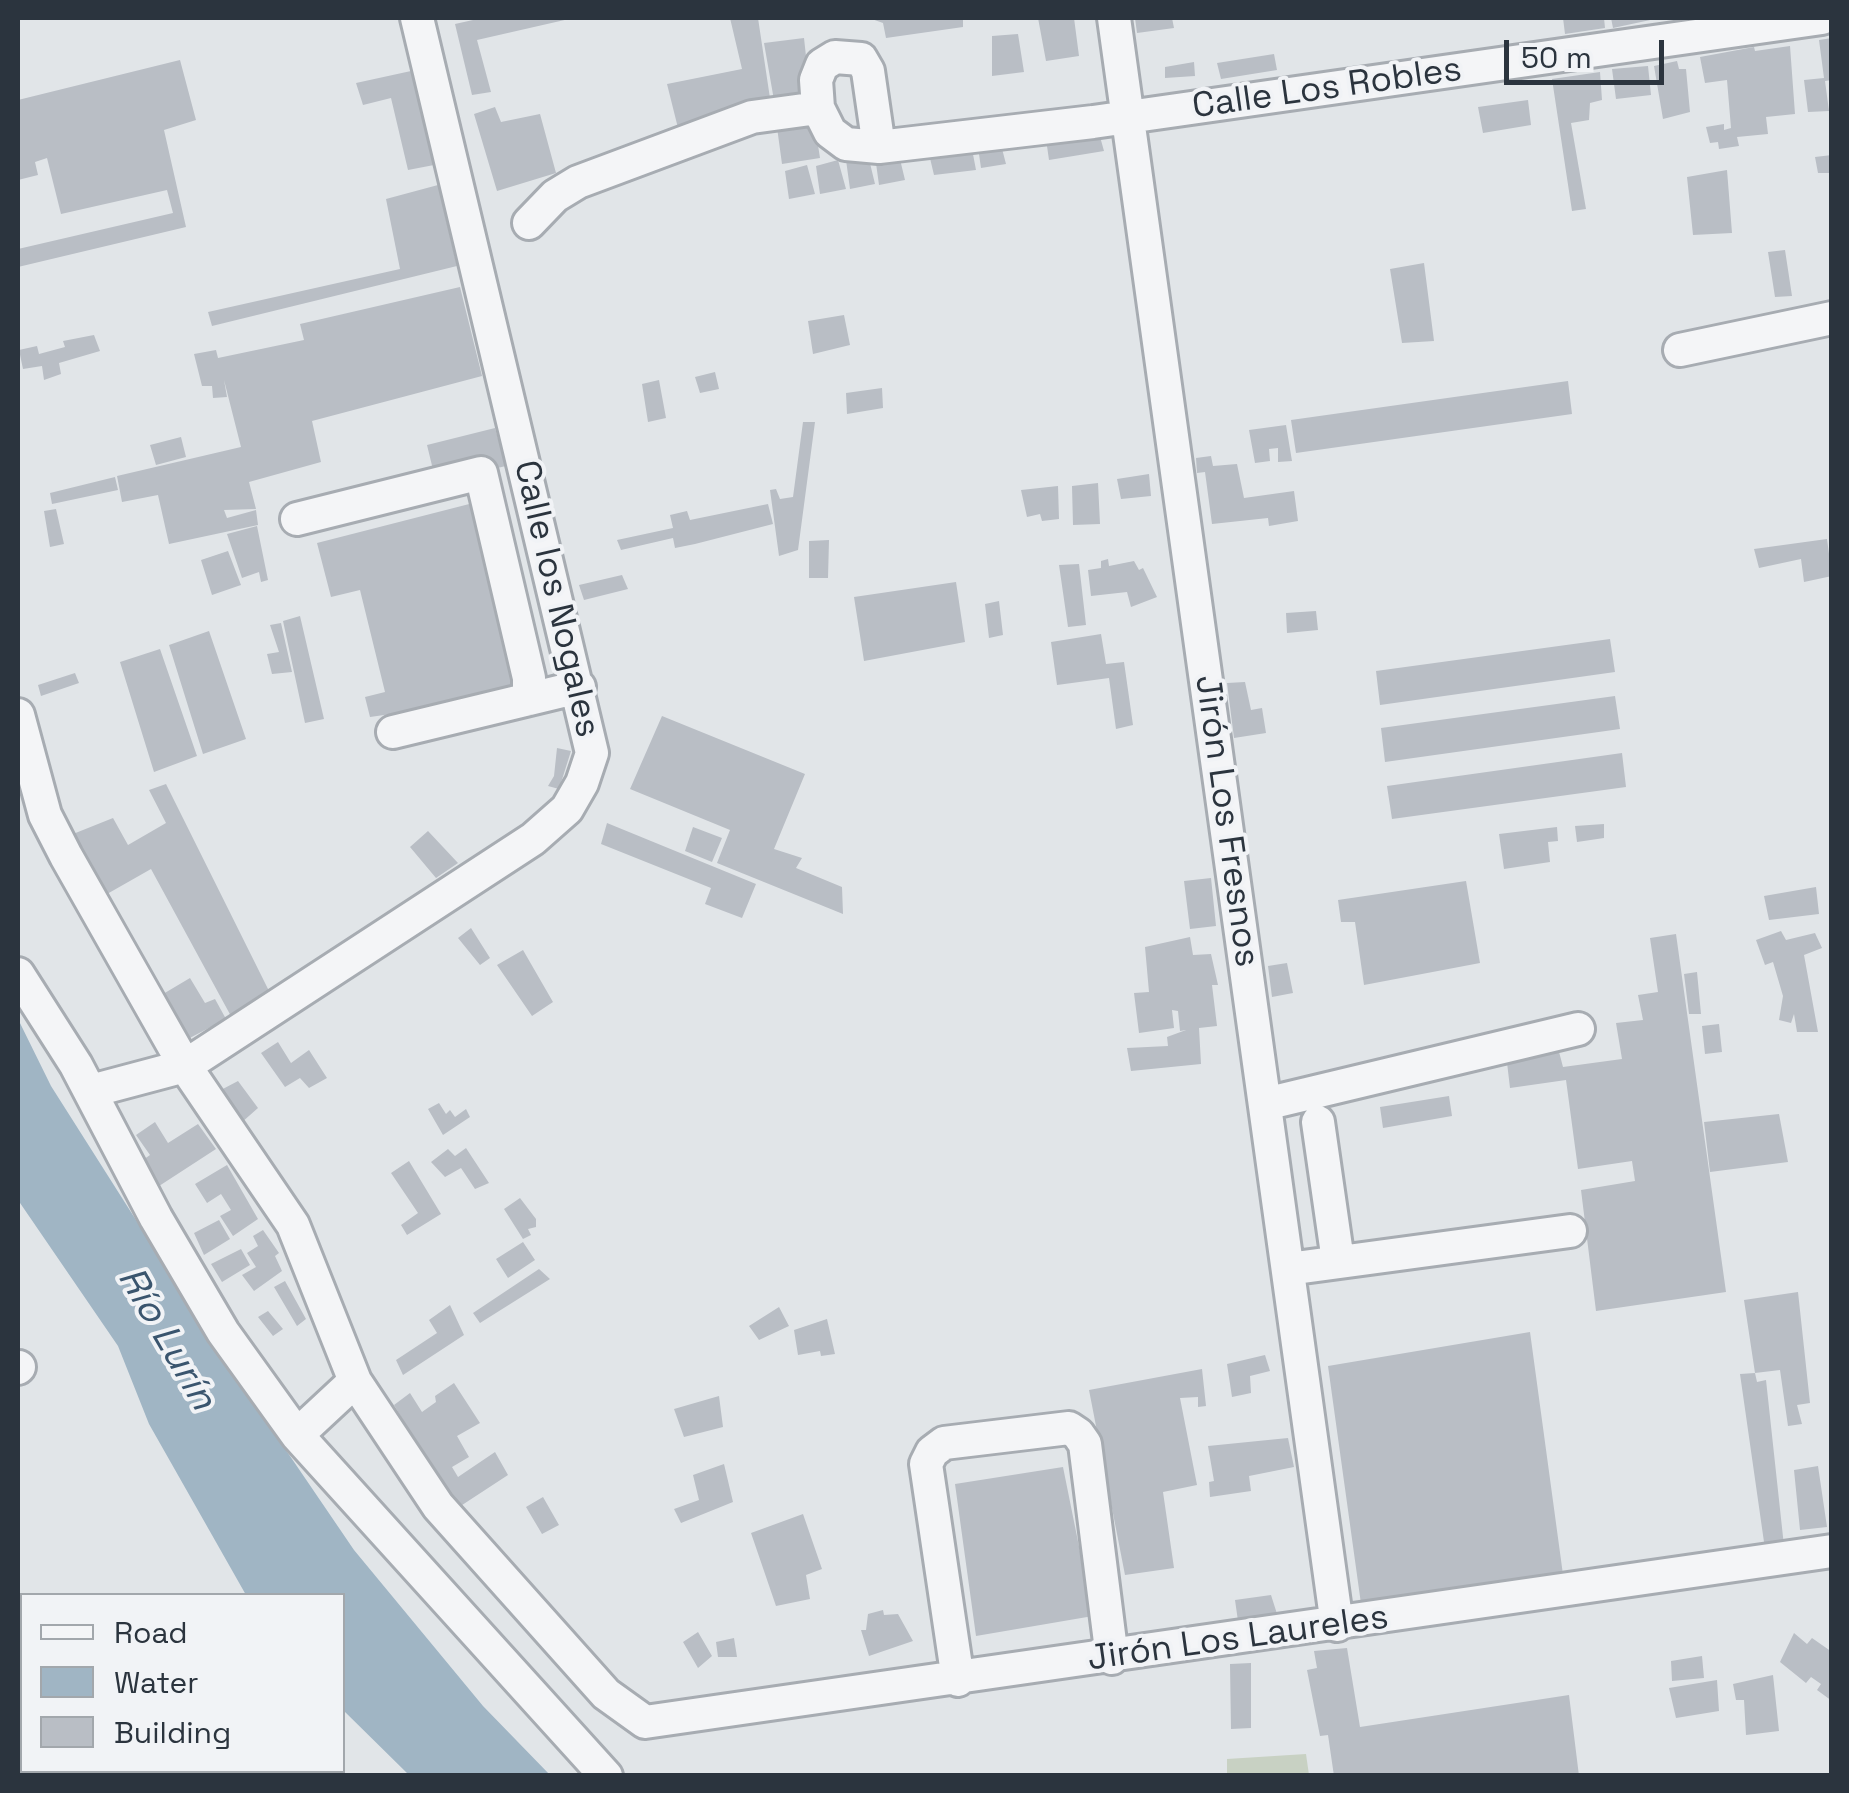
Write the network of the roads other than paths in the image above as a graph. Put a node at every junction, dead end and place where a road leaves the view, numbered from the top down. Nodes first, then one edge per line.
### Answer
1 (417, 18) edge
2 (1114, 18) edge
3 (1822, 18) edge
4 (818, 108) junction
5 (1129, 117) junction
6 (879, 147) junction
7 (528, 223) dead end
8 (1832, 318) edge
9 (1680, 350) dead end
10 (296, 519) dead end
11 (580, 687) junction
12 (529, 698) junction
13 (18, 716) edge
14 (394, 732) dead end
15 (18, 974) edge
16 (1578, 1030) dead end
17 (186, 1066) junction
18 (92, 1091) junction
19 (1265, 1104) junction
20 (1318, 1122) dead end
21 (1570, 1231) dead end
22 (1338, 1262) junction
23 (1288, 1269) junction
24 (355, 1381) junction
25 (297, 1435) junction
26 (1832, 1551) edge
27 (1337, 1624) junction
28 (1112, 1658) junction
29 (958, 1680) junction
30 (606, 1776) edge

1 - 11 street, Calle los Nogales
2 - 5 street, Jirón Los Fresnos
3 - 5 street, Calle Los Robles
4 - 6 street
4 - 6 street
4 - 7 street
5 - 6 street, Calle Los Robles
5 - 19 street, Jirón Los Fresnos
8 - 9 street
10 - 12 street
11 - 12 street
11 - 17 street, Calle los Nogales
12 - 14 street
13 - 17 street
15 - 18 street
16 - 19 street
17 - 18 street, Calle los Nogales
17 - 24 street
18 - 25 street
19 - 23 street, Jirón Los Fresnos
20 - 22 street
21 - 22 street
22 - 23 street
23 - 27 street, Jirón Los Fresnos
24 - 25 street
24 - 29 street, Jirón Los Laureles
25 - 30 street
26 - 27 street, Jirón Los Laureles
27 - 28 street, Jirón Los Laureles
28 - 29 street, Jirón Los Laureles
28 - 29 street

